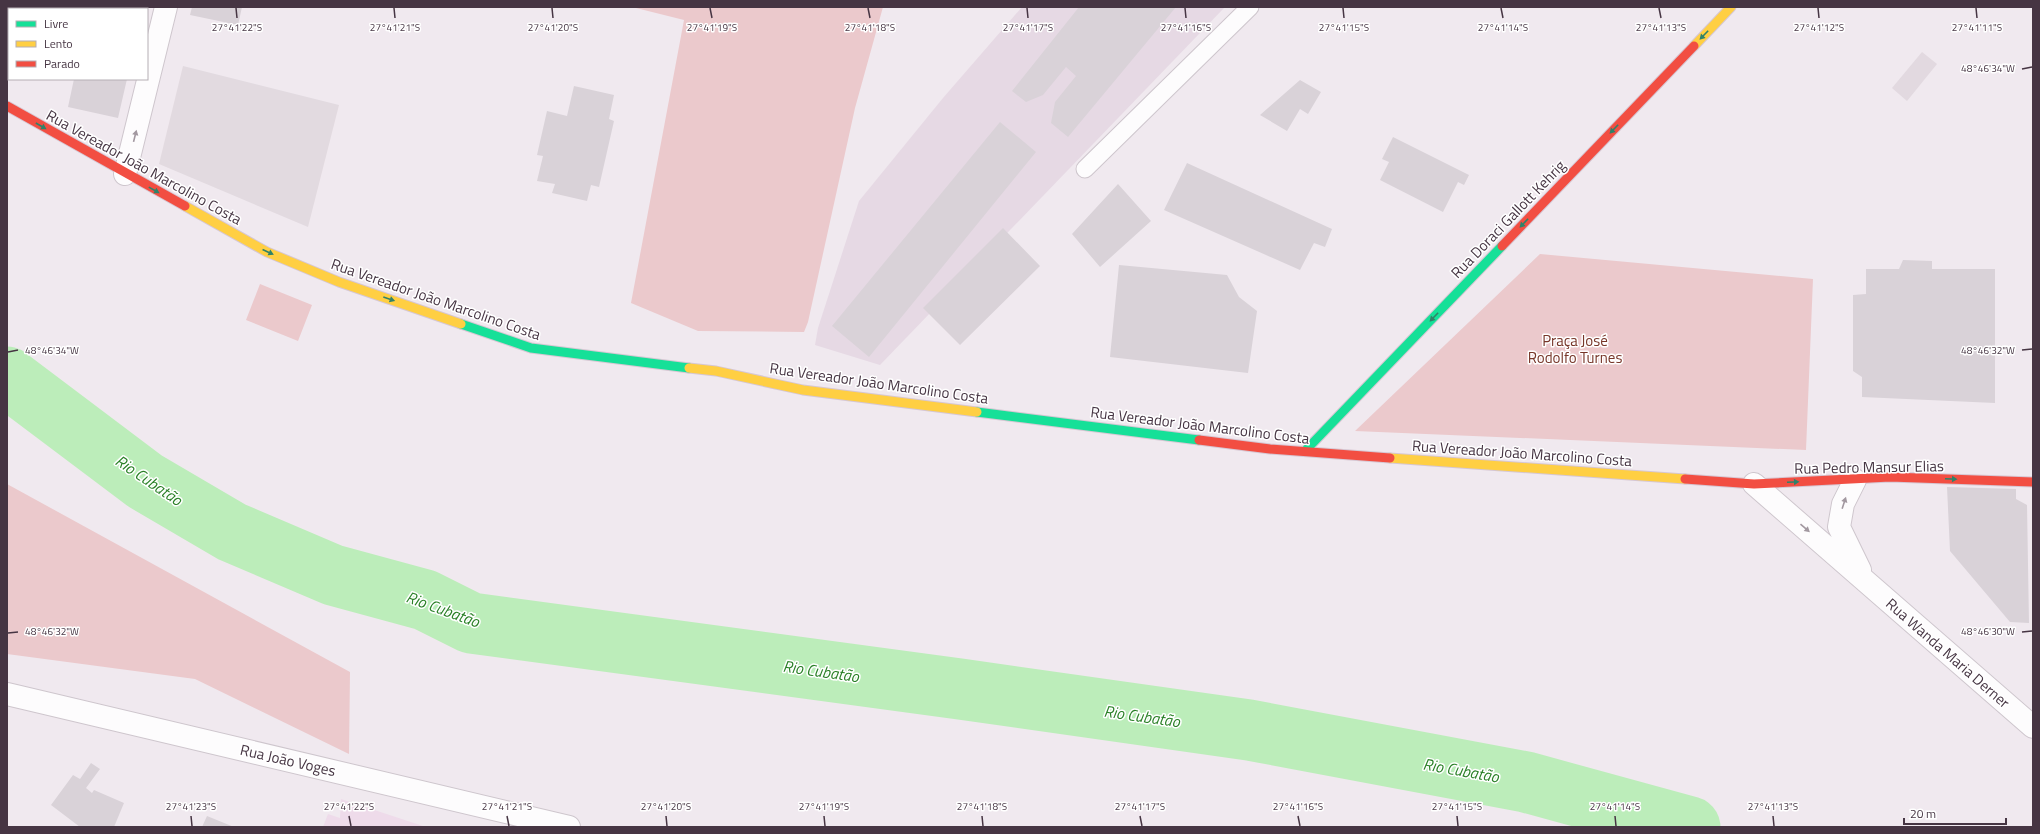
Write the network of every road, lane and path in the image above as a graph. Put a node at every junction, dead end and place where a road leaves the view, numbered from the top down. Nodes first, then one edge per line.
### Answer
1 (166, 7) edge
2 (1250, 7) edge
3 (1731, 7) edge
4 (7, 106) edge
5 (1085, 168) dead end
6 (126, 174) junction
7 (1305, 451) junction
8 (1855, 480) junction
9 (2033, 482) edge
10 (1754, 484) junction
11 (1864, 578) junction
12 (7, 694) edge
13 (2033, 727) edge
14 (569, 827) edge

6 -> 1 street
2 - 5 lane
3 -> 7 main road, Rua Doraci Gallott Kehrig
4 -> 6 main road, Rua Vereador João Marcolino Costa
6 -> 7 main road, Rua Vereador João Marcolino Costa
7 - 10 main road, Rua Vereador João Marcolino Costa
8 -> 9 main road, Rua Pedro Mansur Elias
10 -> 8 main road, Rua Pedro Mansur Elias
11 -> 8 street, Rua Wanda Maria Derner
10 -> 11 street, Rua Wanda Maria Derner
11 - 13 street, Rua Wanda Maria Derner
12 - 14 street, Rua João Voges

